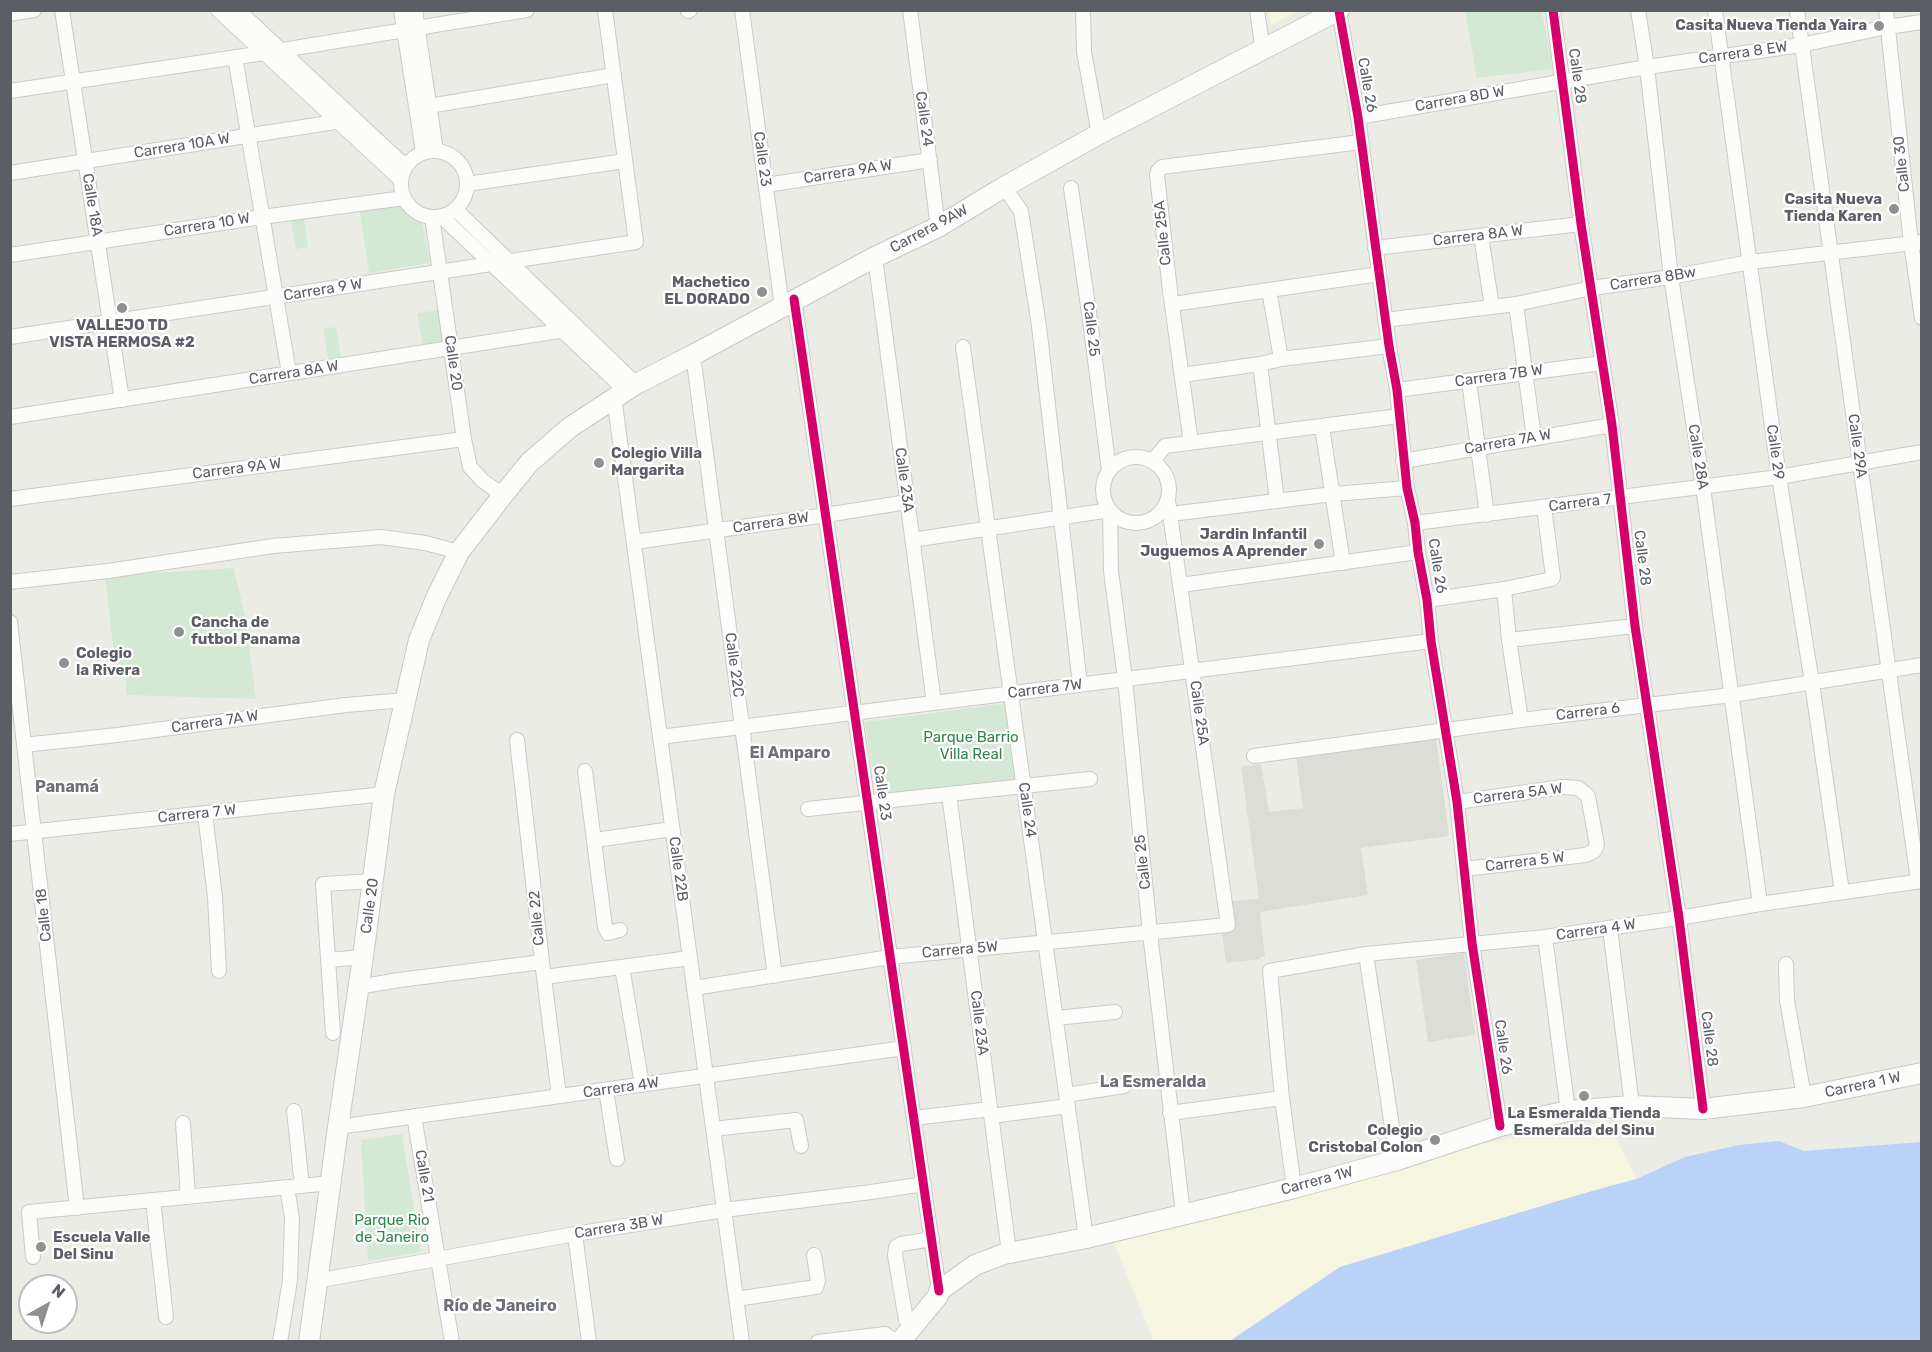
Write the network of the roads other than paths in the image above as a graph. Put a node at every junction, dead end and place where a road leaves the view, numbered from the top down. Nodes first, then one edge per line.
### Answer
1 (34, 10) edge
2 (62, 10) edge
3 (218, 10) edge
4 (237, 10) edge
5 (401, 10) edge
6 (415, 10) edge
7 (527, 10) edge
8 (605, 10) edge
9 (742, 10) edge
10 (910, 10) edge
11 (1083, 10) edge
12 (1257, 10) edge
13 (1339, 10) edge
14 (1553, 10) edge
15 (1638, 10) edge
16 (1715, 10) edge
17 (1797, 10) edge
18 (1886, 10) edge
19 (10, 14) edge
20 (1922, 22) edge
21 (1887, 27) junction
22 (411, 28) junction
23 (1801, 45) junction
24 (279, 49) junction
25 (1263, 51) junction
26 (264, 53) junction
27 (1722, 56) junction
28 (235, 57) junction
29 (1647, 67) junction
30 (614, 75) junction
31 (1563, 81) junction
32 (73, 82) junction
33 (10, 91) edge
34 (429, 106) junction
35 (1358, 117) junction
36 (354, 119) junction
37 (338, 121) junction
38 (1099, 134) junction
39 (248, 135) junction
40 (1361, 142) junction
41 (429, 152) junction
42 (930, 160) junction
43 (85, 161) junction
44 (625, 161) junction
45 (10, 173) edge
46 (403, 173) junction
47 (467, 184) junction
48 (766, 185) junction
49 (1004, 187) junction
50 (1071, 188) dead end
51 (404, 198) junction
52 (455, 209) junction
53 (436, 216) junction
54 (262, 217) junction
55 (1581, 224) junction
56 (938, 227) junction
57 (1481, 236) junction
58 (98, 242) junction
59 (1916, 242) edge
60 (1375, 248) junction
61 (1831, 253) junction
62 (10, 255) edge
63 (875, 257) junction
64 (509, 261) junction
65 (1750, 262) junction
66 (492, 264) junction
67 (440, 272) junction
68 (1379, 274) junction
69 (1671, 278) junction
70 (1592, 288) junction
71 (1269, 290) junction
72 (276, 297) junction
73 (788, 303) junction
74 (1173, 304) junction
75 (1516, 304) junction
76 (1492, 307) junction
77 (1922, 318) edge
78 (1385, 320) junction
79 (110, 322) junction
80 (578, 328) junction
81 (561, 330) junction
82 (10, 338) edge
83 (1389, 346) junction
84 (963, 347) dead end
85 (450, 348) junction
86 (693, 355) junction
87 (1281, 359) junction
88 (1602, 363) junction
89 (1260, 364) junction
90 (1526, 372) junction
91 (289, 373) junction
92 (1182, 375) junction
93 (1468, 381) junction
94 (625, 390) junction
95 (1397, 390) junction
96 (122, 400) junction
97 (1399, 416) junction
98 (10, 417) edge
99 (1612, 425) junction
100 (1322, 427) junction
101 (1270, 434) junction
102 (1534, 438) junction
103 (464, 439) junction
104 (1191, 443) junction
105 (1479, 447) junction
106 (1922, 452) edge
107 (1153, 461) junction
108 (1403, 461) junction
109 (1858, 462) junction
110 (529, 463) joint
111 (1109, 471) junction
112 (1779, 477) junction
113 (1703, 487) junction
114 (1407, 488) junction
115 (1333, 494) junction
116 (503, 495) junction
117 (1619, 498) junction
118 (10, 499) edge
119 (1277, 501) junction
120 (907, 502) junction
121 (1170, 507) junction
122 (1544, 507) junction
123 (1110, 510) junction
124 (826, 515) junction
125 (1488, 515) junction
126 (1060, 518) junction
127 (1415, 523) junction
128 (988, 528) junction
129 (716, 531) junction
130 (912, 540) junction
131 (634, 542) junction
132 (459, 552) junction
133 (1418, 552) junction
134 (1343, 563) junction
135 (10, 582) edge
136 (1181, 585) junction
137 (1504, 589) junction
138 (1427, 600) junction
139 (10, 622) edge
140 (1635, 626) junction
141 (1509, 640) junction
142 (1431, 641) junction
143 (1922, 665) edge
144 (1890, 670) junction
145 (1193, 671) junction
146 (1125, 679) junction
147 (1812, 683) junction
148 (1080, 685) junction
149 (1011, 693) junction
150 (1732, 695) junction
151 (405, 700) junction
152 (934, 703) junction
153 (1647, 705) junction
154 (855, 713) junction
155 (1521, 720) junction
156 (742, 727) junction
157 (1444, 731) junction
158 (660, 737) junction
159 (517, 740) dead end
160 (24, 745) junction
161 (1254, 756) dead end
162 (585, 771) dead end
163 (1090, 779) dead end
164 (1023, 785) junction
165 (384, 794) junction
166 (949, 794) junction
167 (1457, 802) junction
168 (868, 803) junction
169 (808, 809) dead end
170 (205, 813) junction
171 (672, 829) junction
172 (34, 831) junction
173 (10, 834) edge
174 (595, 840) junction
175 (1586, 855) joint
176 (1465, 869) junction
177 (374, 881) junction
178 (1920, 881) edge
179 (1842, 892) junction
180 (1760, 904) junction
181 (1678, 918) junction
182 (1228, 926) joint
183 (1610, 928) junction
184 (620, 930) dead end
185 (1150, 933) junction
186 (1545, 937) junction
187 (1045, 942) junction
188 (1472, 943) junction
189 (969, 950) junction
190 (1366, 954) junction
191 (363, 957) junction
192 (890, 957) junction
193 (690, 958) junction
194 (328, 960) junction
195 (542, 962) junction
196 (1786, 964) dead end
197 (622, 967) junction
198 (219, 971) dead end
199 (775, 975) junction
200 (543, 977) junction
201 (358, 987) junction
202 (694, 987) junction
203 (1115, 1012) dead end
204 (1056, 1018) junction
205 (333, 1033) dead end
206 (904, 1048) junction
207 (1922, 1073) edge
208 (706, 1076) junction
209 (642, 1085) junction
210 (1124, 1086) dead end
211 (606, 1090) junction
212 (559, 1096) junction
213 (1804, 1097) junction
214 (1282, 1098) junction
215 (1067, 1100) junction
216 (1632, 1106) junction
217 (1703, 1109) junction
218 (294, 1110) dead end
219 (1568, 1111) junction
220 (991, 1112) junction
221 (1170, 1113) junction
222 (414, 1116) junction
223 (914, 1118) junction
224 (183, 1123) dead end
225 (1500, 1126) junction
226 (338, 1127) junction
227 (713, 1129) junction
228 (801, 1146) dead end
229 (617, 1159) dead end
230 (1397, 1160) junction
231 (331, 1183) junction
232 (924, 1184) junction
233 (302, 1186) junction
234 (287, 1187) junction
235 (1294, 1188) junction
236 (188, 1197) junction
237 (153, 1200) junction
238 (77, 1208) junction
239 (724, 1210) junction
240 (1183, 1214) junction
241 (575, 1234) junction
242 (1086, 1238) junction
243 (932, 1239) junction
244 (1009, 1252) junction
245 (814, 1255) dead end
246 (33, 1257) dead end
247 (438, 1259) junction
248 (316, 1281) junction
249 (939, 1291) junction
250 (736, 1299) junction
251 (166, 1317) dead end
252 (913, 1326) junction
253 (280, 1341) edge
254 (309, 1341) edge
255 (452, 1341) edge
256 (589, 1341) edge
257 (742, 1341) edge
258 (818, 1341) edge
259 (898, 1341) edge

1 - 19 street
2 - 32 street, Calle 18A
3 - 26 street
4 - 24 street
5 - 22 street
6 - 22 street
7 - 22 street
8 - 30 street
9 - 48 street, Calle 23
10 - 42 street, Calle 24
11 - 38 street
12 - 25 street
13 - 25 main road, Carrera 9AW
13 - 35 street, Calle 26
14 - 31 street, Calle 28
15 - 29 street, Calle 28A
16 - 27 street, Calle 29
17 - 23 street, Calle 29A
18 - 21 street, Calle 30
20 - 21 street, Carrera 8 EW
21 - 23 street, Carrera 8 EW
21 - 59 street, Calle 30
22 - 24 street
22 - 34 street
22 - 41 street
23 - 27 street, Carrera 8 EW
23 - 61 street, Calle 29A
24 - 26 street
24 - 36 street
25 - 38 main road, Carrera 9AW
26 - 28 street
26 - 37 street
27 - 29 street, Carrera 8 EW
27 - 65 street, Calle 29
28 - 32 street
28 - 39 street
29 - 31 street, Carrera 8 EW
29 - 69 street, Calle 28A
30 - 34 street
30 - 44 street
31 - 35 street, Carrera 8D W
31 - 55 street, Calle 28
32 - 33 street
32 - 43 street, Calle 18A
34 - 41 street
35 - 40 street, Calle 26
36 - 37 street, Carrera 10A W
36 - 46 street
37 - 39 street, Carrera 10A W
37 - 46 street
38 - 49 main road, Carrera 9AW
39 - 43 street, Carrera 10A W
39 - 54 street
40 - 60 street, Calle 26
40 - 74 street, Calle 25A
41 - 46 street
41 - 47 street
42 - 48 street, Carrera 9A W
42 - 56 street, Calle 24
43 - 45 street, Carrera 10A W
43 - 58 street, Calle 18A
44 - 47 street
44 - 64 street, Carrera 9 W
46 - 51 street
47 - 52 street
48 - 73 street, Calle 23
49 - 56 main road, Carrera 9AW
49 - 126 street
50 - 111 street, Calle 25
51 - 53 street
51 - 54 street, Carrera 10 W
52 - 53 street
52 - 64 street
53 - 66 street
53 - 67 street, Calle 20
54 - 58 street, Carrera 10 W
54 - 72 street
55 - 57 street, Carrera 8A W
55 - 70 street, Calle 28
56 - 63 main road, Carrera 9AW
57 - 60 street, Carrera 8A W
57 - 76 street
58 - 62 street, Carrera 10 W
58 - 79 street, Calle 18A
59 - 61 street, Carrera 8Bw
59 - 77 street, Calle 30
60 - 68 street, Calle 26
61 - 65 street, Carrera 8Bw
61 - 109 street, Calle 29A
63 - 73 main road, Carrera 9AW
63 - 120 street, Calle 23A
64 - 66 street, Carrera 9 W
64 - 80 street
65 - 69 street, Carrera 8Bw
65 - 112 street, Calle 29
66 - 67 street, Carrera 9 W
66 - 81 street
67 - 72 street, Carrera 9 W
67 - 85 street, Calle 20
68 - 71 street
68 - 78 street, Calle 26
69 - 70 street, Carrera 8Bw
69 - 113 street, Calle 28A
70 - 75 street, Carrera 8Bw
70 - 88 street, Calle 28
71 - 74 street
71 - 87 street
72 - 79 street, Carrera 9 W
72 - 91 street
73 - 86 main road, Carrera 9AW
73 - 124 street, Calle 23
74 - 92 street, Calle 25A
75 - 76 street, Carrera 8Bw
75 - 90 street
76 - 78 street, Carrera 8Bw
78 - 83 street, Calle 26
79 - 82 street, Carrera 9 W
79 - 96 street, Calle 18A
80 - 81 street, Carrera 8A W
80 - 94 street
81 - 85 street, Carrera 8A W
81 - 94 street
83 - 87 street
83 - 95 street, Calle 26
84 - 128 street, Calle 24
85 - 91 street, Carrera 8A W
85 - 103 street, Calle 20
86 - 94 main road, Carrera 9AW
86 - 129 street, Calle 22C
87 - 89 street
88 - 90 street, Carrera 7B W
88 - 99 street, Calle 28
89 - 92 street
89 - 101 street
90 - 93 street, Carrera 7B W
90 - 102 street
91 - 96 street, Carrera 8A W
92 - 104 street, Calle 25A
93 - 95 street, Carrera 7B W
93 - 105 street
94 - 110 main road, Carrera 9AW
94 - 131 street, Calle 22B
95 - 97 street, Calle 26
96 - 98 street, Carrera 8A W
97 - 100 street
97 - 108 street, Calle 26
99 - 102 street, Carrera 7A W
99 - 117 street, Calle 28
100 - 101 street
100 - 115 street
101 - 104 street
101 - 119 street
102 - 105 street, Carrera 7A W
103 - 116 street, Calle 20
103 - 118 street, Carrera 9A W
104 - 107 street
105 - 108 street, Carrera 7A W
105 - 125 street
106 - 109 street, Carrera 7
107 - 111 street
107 - 121 street
108 - 114 street, Calle 26
109 - 112 street, Carrera 7
109 - 144 street, Calle 29A
110 - 116 main road, Calle 20
111 - 123 street
112 - 113 street, Carrera 7
112 - 147 street, Calle 29
113 - 117 street, Carrera 7
113 - 150 street, Calle 28A
114 - 115 street
114 - 127 street, Calle 26
115 - 119 street
115 - 134 street
116 - 132 main road, Calle 20
117 - 122 street, Carrera 7
117 - 140 street, Calle 28
119 - 121 street
120 - 124 street, Carrera 8W
120 - 130 street, Calle 23A
121 - 123 street
121 - 136 street, Calle 25A
122 - 125 street, Carrera 7
122 - 137 street
123 - 126 street
123 - 146 street, Calle 25
124 - 129 street, Carrera 8W
124 - 154 street, Calle 23
125 - 127 street, Carrera 7
126 - 128 street
126 - 148 street
127 - 133 street, Calle 26
128 - 130 street
128 - 149 street, Calle 24
129 - 131 street, Carrera 8W
129 - 156 street, Calle 22C
130 - 152 street, Calle 23A
131 - 158 street, Calle 22B
132 - 135 street
132 - 151 main road, Calle 20
133 - 134 street
133 - 138 street, Calle 26
134 - 136 street
136 - 145 street, Calle 25A
137 - 138 street
137 - 141 street
138 - 142 street, Calle 26
139 - 160 street, Calle 18
140 - 141 street
140 - 153 street, Calle 28
141 - 155 street
142 - 145 street, Carrera 7W
142 - 157 street, Calle 26
143 - 144 street, Carrera 6
144 - 147 street, Carrera 6
144 - 178 street, Calle 29A
145 - 146 street, Carrera 7W
145 - 182 street, Calle 25A
146 - 148 street, Carrera 7W
146 - 185 street, Calle 25
147 - 150 street, Carrera 6
147 - 179 street, Calle 29
148 - 149 street, Carrera 7W
149 - 152 street, Carrera 7W
149 - 164 street, Calle 24
150 - 153 street, Carrera 6
150 - 180 street, Calle 28A
151 - 160 street, Carrera 7A W
151 - 165 main road, Calle 20
152 - 154 street, Carrera 7W
153 - 155 street, Carrera 6
153 - 181 street, Calle 28
154 - 156 street, Carrera 7W
154 - 168 street, Calle 23
155 - 157 street, Carrera 6
156 - 158 street, Carrera 7W
156 - 199 street, Calle 22C
157 - 161 street, Carrera 6
157 - 167 street, Calle 26
158 - 171 street, Calle 22B
159 - 195 street, Calle 22
160 - 172 street, Calle 18
162 - 174 street
163 - 164 street
164 - 166 street
164 - 187 street, Calle 24
165 - 170 street, Carrera 7 W
165 - 177 main road, Calle 20
166 - 168 street
166 - 189 street, Calle 23A
167 - 175 street, Carrera 5A W
167 - 176 street, Calle 26
168 - 169 street
168 - 192 street, Calle 23
170 - 172 street, Carrera 7 W
170 - 198 street
171 - 174 street
171 - 193 street, Calle 22B
172 - 173 street, Carrera 7 W
172 - 238 street, Calle 18
174 - 184 street
175 - 176 street, Carrera 5 W
176 - 188 street, Calle 26
177 - 191 main road, Calle 20
177 - 194 street
178 - 179 street, Carrera 4 W
179 - 180 street, Carrera 4 W
180 - 181 street, Carrera 4 W
181 - 183 street, Carrera 4 W
181 - 217 street, Calle 28
182 - 185 street, Carrera 5W
183 - 186 street, Carrera 4 W
183 - 216 street
185 - 187 street, Carrera 5W
185 - 221 street, Calle 25
186 - 188 street, Carrera 4 W
186 - 219 street
187 - 189 street, Carrera 5W
187 - 204 street, Calle 24
188 - 190 street, Carrera 4 W
188 - 225 street, Calle 26
189 - 192 street, Carrera 5W
189 - 220 street, Calle 23A
190 - 214 street, Carrera 4 W
190 - 230 street
191 - 194 street
191 - 201 main road, Calle 20
192 - 199 street, Carrera 5W
192 - 206 street, Calle 23
193 - 197 street
193 - 202 street, Calle 22B
194 - 205 street
195 - 200 street, Calle 22
195 - 201 street
196 - 213 street
197 - 200 street
197 - 209 street
199 - 202 street, Carrera 5W
200 - 212 street, Calle 22
201 - 226 main road, Calle 20
202 - 208 street, Calle 22B
203 - 204 street
204 - 215 street, Calle 24
206 - 208 street, Carrera 4W
206 - 223 street, Calle 23
207 - 213 main road, Carrera 1 W
208 - 209 street, Carrera 4W
208 - 227 street, Calle 22B
209 - 211 street, Carrera 4W
210 - 215 street
211 - 212 street, Carrera 4W
211 - 229 street
212 - 222 street, Carrera 4W
213 - 217 main road, Carrera 1W
214 - 221 street
214 - 235 street
215 - 220 street
215 - 242 street, Calle 24
216 - 217 main road, Carrera 1W
216 - 219 main road, Carrera 1W
218 - 233 street
219 - 225 main road, Carrera 1W
220 - 223 street
220 - 244 street, Calle 23A
221 - 240 street, Calle 25
222 - 226 street, Carrera 4W
222 - 247 street, Calle 21
223 - 232 street, Calle 23
224 - 236 street
225 - 230 main road, Carrera 1W
226 - 231 main road, Calle 20
227 - 228 street
227 - 239 street, Calle 22B
230 - 235 main road, Carrera 1W
231 - 233 street
231 - 248 main road, Calle 20
232 - 239 street, Carrera 3B W
232 - 243 street, Calle 23
233 - 234 street
234 - 236 street
234 - 253 street
235 - 240 main road, Carrera 1W
236 - 237 street
237 - 238 street
237 - 251 street
238 - 246 street
239 - 241 street, Carrera 3B W
239 - 250 street, Calle 22B
240 - 242 main road, Carrera 1W
241 - 247 street, Carrera 3B W
241 - 256 street
242 - 244 main road, Carrera 1W
243 - 249 street, Calle 23
243 - 252 street
244 - 249 main road, Carrera 1W
245 - 250 street
247 - 248 street, Carrera 3B W
247 - 255 street, Calle 21
248 - 254 main road, Calle 20
249 - 252 main road, Carrera 1W
250 - 257 street, Calle 22B
252 - 259 main road, Carrera 1W
258 - 259 street

